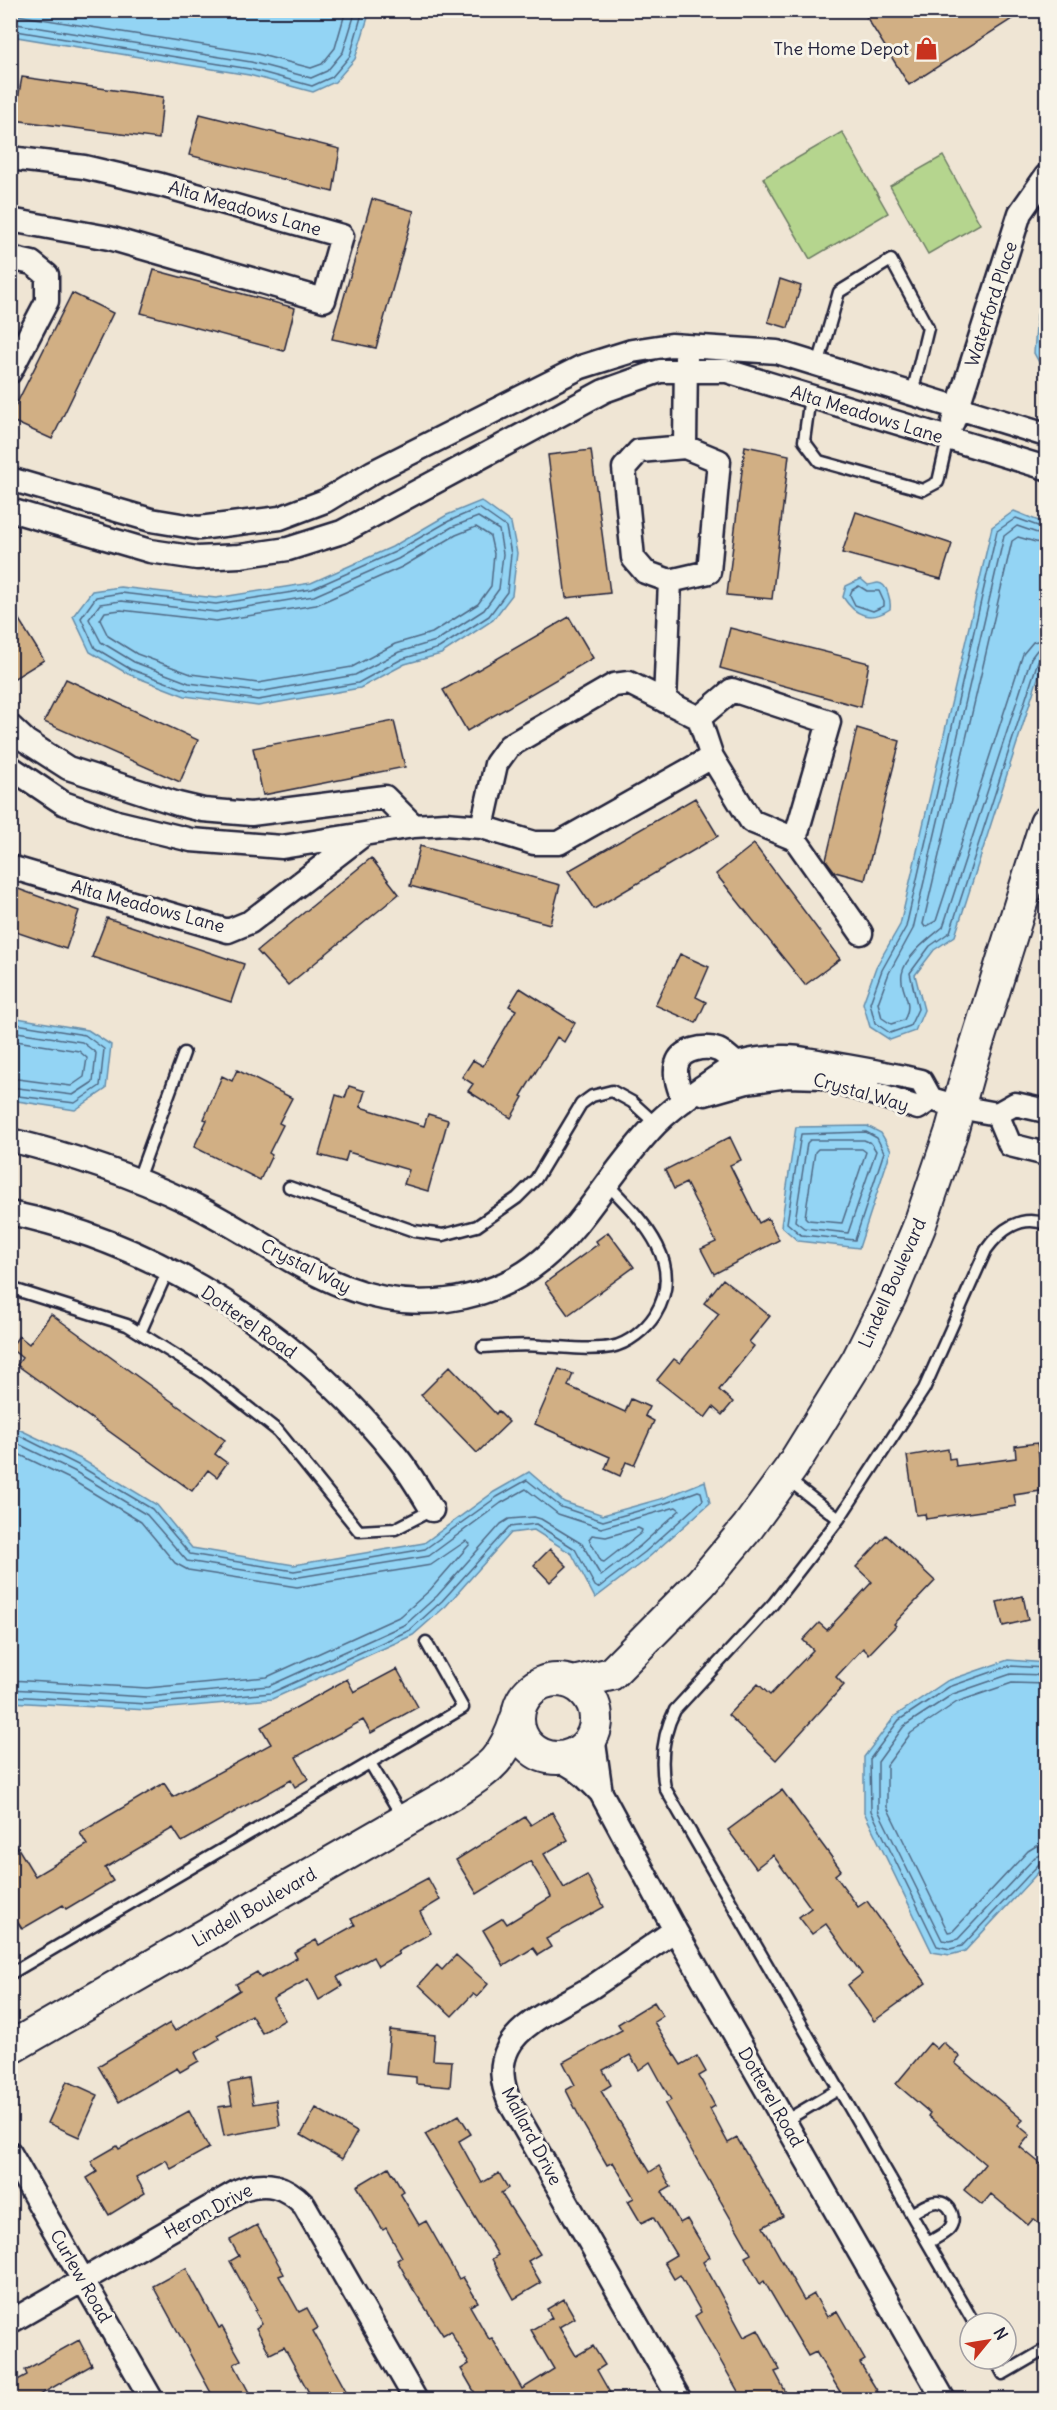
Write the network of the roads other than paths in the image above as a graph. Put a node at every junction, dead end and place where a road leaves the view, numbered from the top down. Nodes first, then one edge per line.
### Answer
1 (10, 158) edge
2 (1047, 176) edge
3 (10, 220) edge
4 (10, 258) edge
5 (685, 346) junction
6 (818, 365) junction
7 (687, 371) junction
8 (10, 372) edge
9 (912, 394) junction
10 (810, 396) junction
11 (520, 398) junction
12 (958, 408) junction
13 (534, 429) junction
14 (1047, 435) edge
15 (948, 438) junction
16 (684, 447) junction
17 (1047, 468) edge
18 (10, 479) edge
19 (10, 510) edge
20 (670, 581) junction
21 (665, 701) junction
22 (699, 718) junction
23 (10, 726) edge
24 (712, 757) junction
25 (10, 767) edge
26 (1047, 823) edge
27 (414, 826) junction
28 (482, 827) junction
29 (364, 834) junction
30 (795, 839) junction
31 (10, 867) edge
32 (861, 933) dead end
33 (184, 1053) dead end
34 (737, 1064) junction
35 (683, 1101) junction
36 (945, 1103) junction
37 (1047, 1111) edge
38 (997, 1114) junction
39 (656, 1124) junction
40 (10, 1140) edge
41 (1047, 1154) edge
42 (138, 1179) junction
43 (608, 1185) junction
44 (289, 1187) dead end
45 (10, 1213) edge
46 (1047, 1224) edge
47 (168, 1270) junction
48 (10, 1288) edge
49 (140, 1333) junction
50 (483, 1347) dead end
51 (785, 1477) junction
52 (432, 1510) joint
53 (839, 1519) junction
54 (426, 1642) dead end
55 (611, 1674) junction
56 (573, 1683) junction
57 (517, 1718) junction
58 (595, 1728) junction
59 (548, 1758) junction
60 (370, 1763) junction
61 (496, 1763) junction
62 (601, 1793) junction
63 (404, 1821) junction
64 (675, 1929) junction
65 (10, 1974) edge
66 (10, 2048) edge
67 (839, 2089) junction
68 (785, 2121) junction
69 (10, 2153) edge
70 (911, 2214) junction
71 (928, 2243) junction
72 (83, 2280) junction
73 (967, 2311) edge
74 (10, 2322) edge
75 (1047, 2349) edge
76 (1018, 2366) edge
77 (152, 2400) edge
78 (416, 2400) edge
79 (680, 2400) edge
80 (944, 2400) edge

1 - 3 street, Alta Meadows Lane
2 - 12 street, Waterford Place
4 - 8 street
5 - 6 street, Alta Meadows Lane
5 - 7 street
5 - 11 street, Alta Meadows Lane
6 - 9 street, Alta Meadows Lane
6 - 9 lane
7 - 10 street, Alta Meadows Lane
7 - 13 street, Alta Meadows Lane
7 - 16 street
9 - 12 street, Alta Meadows Lane
10 - 15 street, Alta Meadows Lane
10 - 15 lane
11 - 13 street
11 - 18 street
12 - 14 street, Alta Meadows Lane
12 - 15 street, Waterford Place
13 - 19 street, Alta Meadows Lane
15 - 17 street, Alta Meadows Lane
16 - 20 street
16 - 20 street
20 - 21 street
21 - 22 street
21 - 28 street
22 - 24 street
22 - 30 street
23 - 27 street
24 - 28 street, Alta Meadows Lane
24 - 30 street
25 - 29 street, Alta Meadows Lane
26 - 36 street, Lindell Boulevard
27 - 28 street, Alta Meadows Lane
27 - 29 street, Alta Meadows Lane
29 - 31 street, Alta Meadows Lane
30 - 32 street
33 - 42 lane
34 - 35 street, Crystal Way
34 - 35 street
34 - 36 street, Crystal Way
35 - 36 street, Crystal Way
35 - 39 street, Crystal Way
36 - 38 street
36 - 51 street, Lindell Boulevard
37 - 38 street
38 - 41 street
39 - 43 street, Crystal Way
39 - 44 lane
40 - 42 street, Crystal Way
42 - 43 street, Crystal Way
43 - 50 lane
45 - 47 street, Dotterel Road
46 - 53 lane
47 - 49 lane
47 - 52 street, Dotterel Road
48 - 49 lane
49 - 52 lane
51 - 53 lane
51 - 55 street, Lindell Boulevard
53 - 67 lane
54 - 60 lane
55 - 56 street
55 - 58 street, Lindell Boulevard
56 - 57 street
56 - 58 street
57 - 59 street
57 - 61 street, Lindell Boulevard
58 - 59 street
58 - 62 street, Dotterel Road
59 - 61 street, Lindell Boulevard
59 - 62 street, Dotterel Road
60 - 63 lane
60 - 65 lane
61 - 63 street, Lindell Boulevard
62 - 64 street, Dotterel Road
63 - 66 street, Lindell Boulevard
64 - 68 street, Dotterel Road
64 - 79 street, Mallard Drive
67 - 68 lane
67 - 70 lane
68 - 80 street, Dotterel Road
69 - 72 street, Curlew Road
70 - 71 lane
70 - 71 lane
71 - 73 lane
72 - 74 street, Heron Drive
72 - 77 street, Curlew Road
72 - 78 street, Heron Drive
75 - 76 lane

